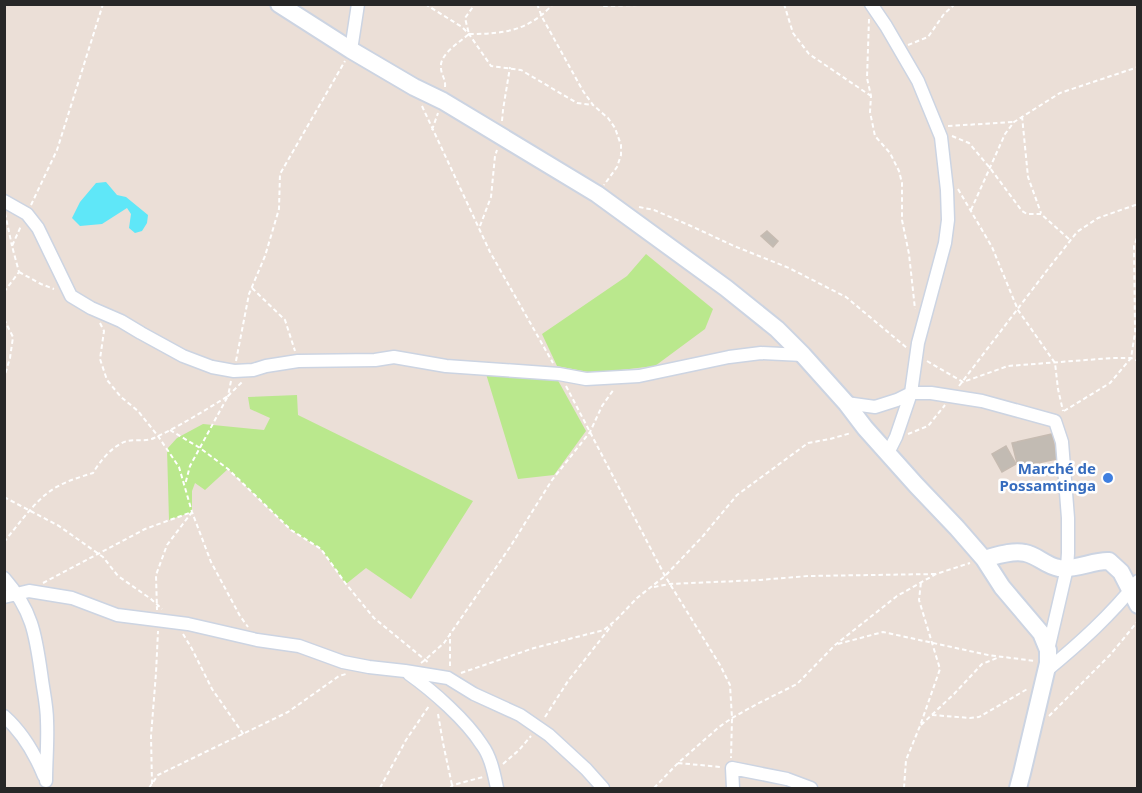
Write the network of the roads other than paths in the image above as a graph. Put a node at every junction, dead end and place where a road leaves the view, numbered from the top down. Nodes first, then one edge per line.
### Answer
1 (279, 4) edge
2 (358, 4) edge
3 (870, 9) edge
4 (351, 50) junction
5 (4, 201) edge
6 (803, 355) junction
7 (911, 393) junction
8 (846, 403) junction
9 (888, 453) junction
10 (984, 559) junction
11 (1067, 568) junction
12 (4, 578) edge
13 (1135, 592) edge
14 (18, 593) junction
15 (4, 597) edge
16 (1046, 666) junction
17 (405, 671) junction
18 (4, 716) edge
19 (47, 785) edge
20 (497, 789) edge
21 (603, 789) edge
22 (733, 789) edge
23 (811, 789) edge
24 (1018, 789) edge

1 - 4 street
2 - 4 street
3 - 7 street
4 - 6 street
5 - 6 street
6 - 8 street
7 - 8 street
7 - 9 street
7 - 11 street
8 - 9 street
9 - 10 street
10 - 11 street
10 - 16 street
11 - 13 street
11 - 16 street
12 - 14 street
13 - 16 street
14 - 15 street
14 - 17 street
14 - 19 street
16 - 24 street
17 - 20 street
17 - 21 street
18 - 19 street
22 - 23 street

